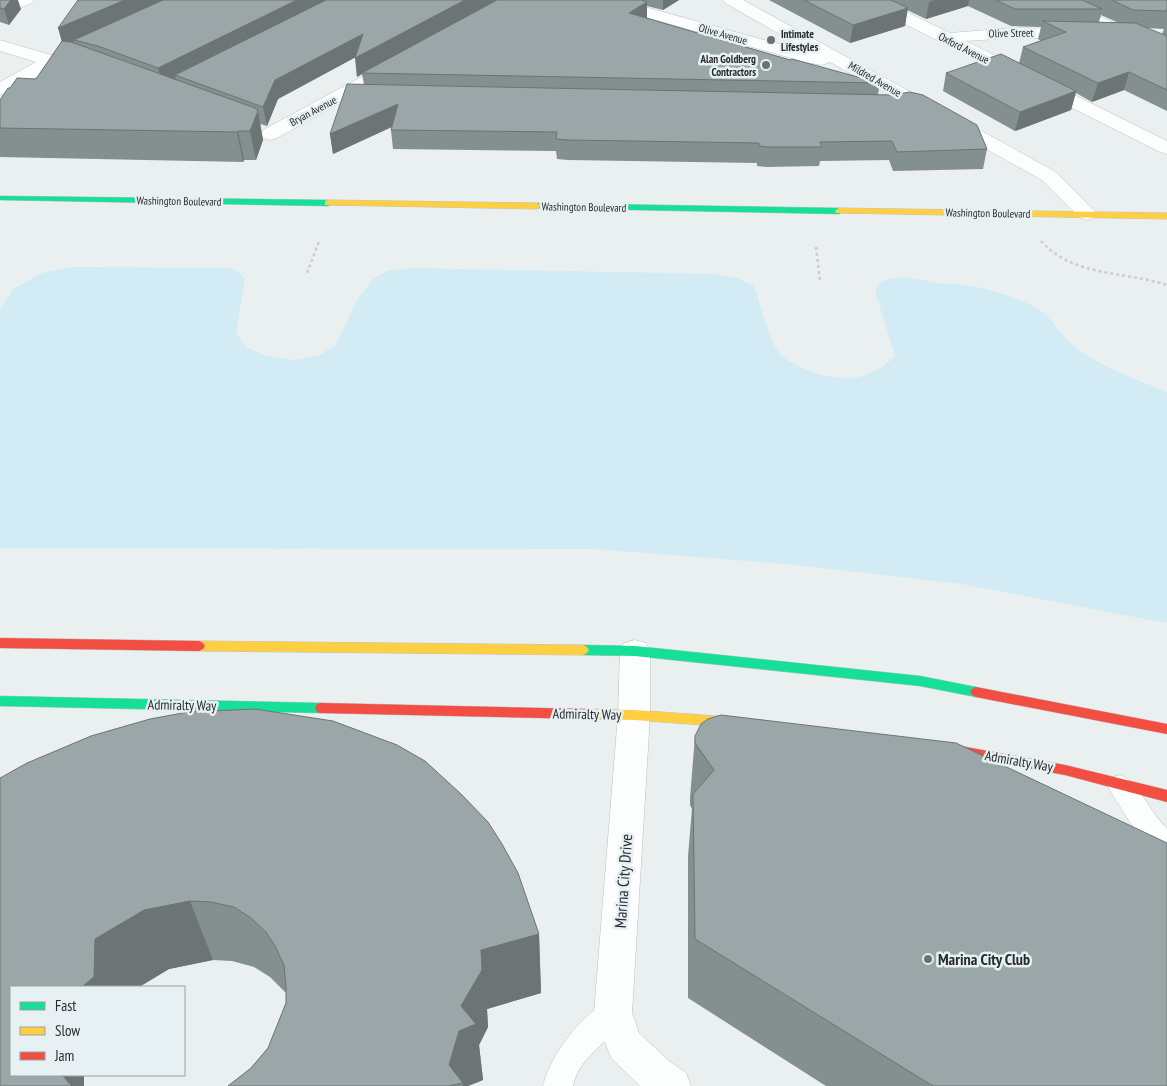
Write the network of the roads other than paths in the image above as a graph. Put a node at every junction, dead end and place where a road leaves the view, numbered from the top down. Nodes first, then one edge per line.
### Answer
1 (28, 0) edge
2 (602, 0) edge
3 (731, 0) edge
4 (868, 0) edge
5 (1054, 0) edge
6 (0, 12) edge
7 (1127, 34) junction
8 (1167, 35) edge
9 (946, 39) junction
10 (98, 40) edge
11 (0, 45) edge
12 (1167, 52) edge
13 (410, 58) edge
14 (52, 60) junction
15 (845, 62) junction
16 (81, 64) edge
17 (0, 90) edge
18 (341, 96) junction
19 (364, 98) edge
20 (916, 103) junction
21 (898, 106) edge
22 (262, 132) dead end
23 (1167, 148) edge
24 (0, 198) edge
25 (1087, 214) junction
26 (1167, 216) edge
27 (0, 643) edge
28 (54, 644) junction
29 (635, 652) junction
30 (9, 654) dead end
31 (0, 701) edge
32 (634, 715) junction
33 (758, 724) edge
34 (1167, 729) edge
35 (931, 745) edge
36 (1120, 784) junction
37 (1167, 796) edge
38 (1167, 843) edge
39 (613, 1013) junction
40 (558, 1086) edge
41 (672, 1086) edge

1 - 6 lane
2 - 15 street, Olive Avenue
3 - 15 street, Mildred Avenue
4 - 9 street, Oxford Avenue
5 - 7 lane
7 - 8 street, Olive Street
7 - 9 street, Olive Street
7 - 12 lane
9 - 23 street, Oxford Avenue
10 - 14 street
11 - 14 street
13 - 18 street, Bryan Avenue
14 - 16 lane
14 - 17 street
15 - 20 street, Mildred Avenue
18 - 19 lane
18 - 22 street, Bryan Avenue
20 - 21 lane
20 - 25 street, Mildred Avenue
24 - 25 street, Washington Boulevard
25 - 26 street, Washington Boulevard
27 - 28 street
28 - 29 street
28 - 30 street
29 - 32 street, Marina City Drive
29 - 34 street
31 - 32 street, Admiralty Way
32 - 33 street, Admiralty Way
32 - 39 street, Marina City Drive
35 - 36 street, Admiralty Way
36 - 37 street, Admiralty Way
36 - 38 lane
39 - 40 lane
39 - 41 street, Marina City Drive

